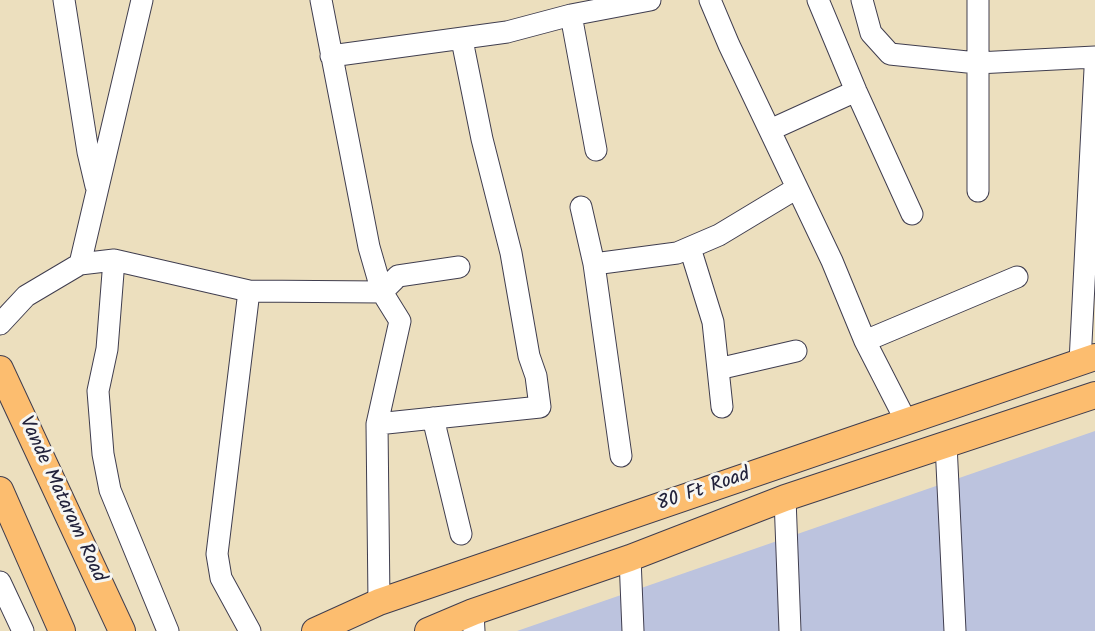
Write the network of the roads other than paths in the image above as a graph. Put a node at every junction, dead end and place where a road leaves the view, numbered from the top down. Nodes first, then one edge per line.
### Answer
1 (64, 0) edge
2 (142, 0) edge
3 (321, 0) edge
4 (650, 0) edge
5 (710, 0) edge
6 (818, 0) edge
7 (862, 0) edge
8 (978, 0) edge
9 (571, 15) junction
10 (462, 40) junction
11 (331, 56) junction
12 (1095, 57) edge
13 (977, 63) junction
14 (1095, 69) edge
15 (856, 92) junction
16 (770, 130) junction
17 (596, 150) dead end
18 (797, 188) junction
19 (97, 189) junction
20 (978, 191) dead end
21 (582, 207) dead end
22 (912, 214) dead end
23 (690, 248) junction
24 (114, 260) junction
25 (80, 264) junction
26 (594, 264) junction
27 (459, 267) dead end
28 (1017, 277) dead end
29 (249, 291) junction
30 (382, 292) junction
31 (0, 324) edge
32 (865, 341) junction
33 (796, 351) dead end
34 (1087, 359) edge
35 (0, 369) edge
36 (718, 369) junction
37 (1095, 395) edge
38 (722, 407) dead end
39 (433, 418) junction
40 (906, 421) junction
41 (377, 424) junction
42 (946, 444) junction
43 (621, 456) dead end
44 (0, 490) edge
45 (784, 498) junction
46 (461, 534) dead end
47 (630, 558) junction
48 (0, 582) edge
49 (379, 602) junction
50 (473, 621) edge
51 (20, 628) edge
52 (62, 631) edge
53 (122, 631) edge
54 (168, 631) edge
55 (250, 631) edge
56 (315, 631) edge
57 (428, 631) edge
58 (633, 631) edge
59 (790, 631) edge
60 (955, 631) edge

1 - 19 street
2 - 19 street
3 - 11 street
4 - 9 street
5 - 16 street
6 - 15 street
7 - 13 street
8 - 13 street
9 - 10 street
9 - 17 street
10 - 11 street
10 - 39 street
11 - 30 street
12 - 13 street
13 - 20 street
14 - 34 street
15 - 16 street
15 - 22 street
16 - 18 street
18 - 23 street
18 - 32 street
19 - 25 street
21 - 26 street
23 - 26 street
23 - 36 street
24 - 25 street
24 - 29 street
24 - 54 street
25 - 31 street
26 - 43 street
27 - 30 street
28 - 32 street
29 - 30 street
29 - 55 street
30 - 41 street
32 - 40 street
33 - 36 street
34 - 40 main road, 80 Ft Road
35 - 53 main road, Vande Mataram Road
36 - 38 street
37 - 42 main road, 80 Ft Road
39 - 41 street
39 - 46 street
40 - 49 main road, 80 Ft Road
41 - 49 street
42 - 45 main road, 80 Ft Road
42 - 60 street
44 - 52 main road
45 - 47 main road, 80 Ft Road
45 - 59 street
47 - 50 main road, 80 Ft Road
47 - 58 street
48 - 51 street
49 - 56 main road, 80 Ft Road
50 - 57 main road, 80 Ft Road

